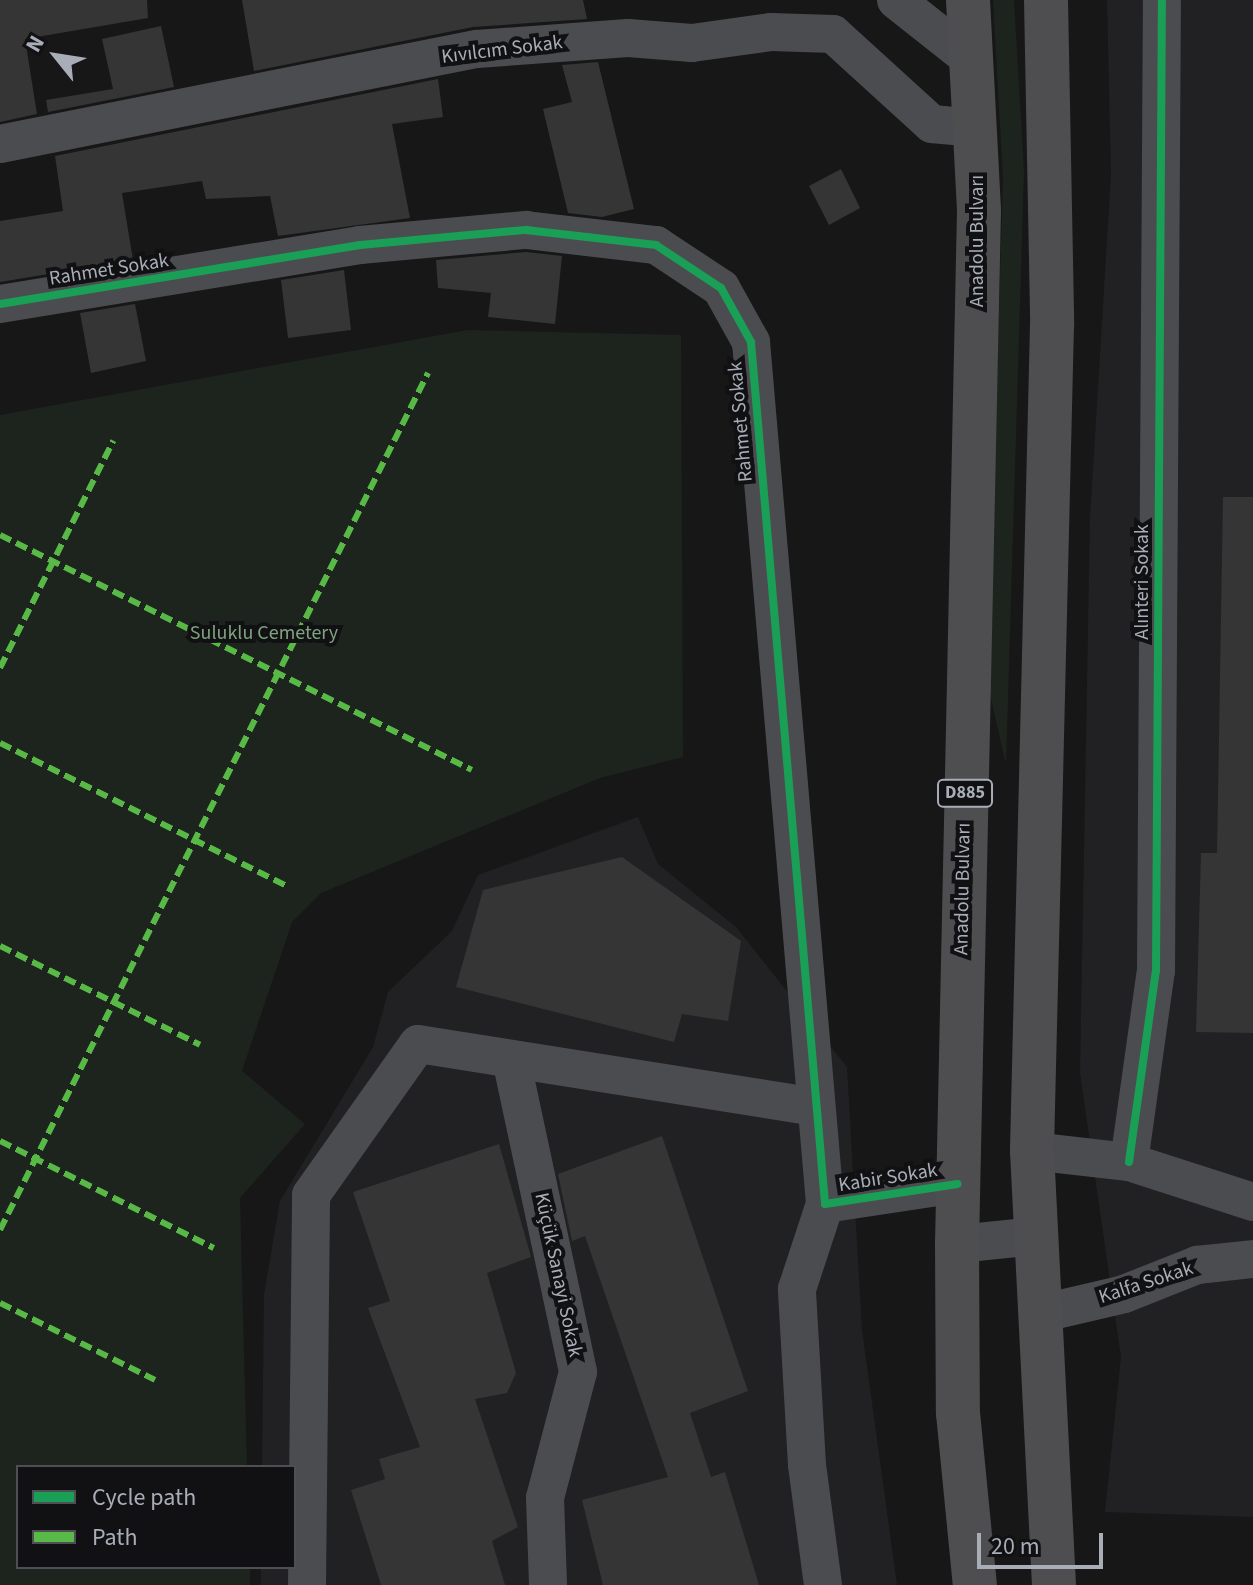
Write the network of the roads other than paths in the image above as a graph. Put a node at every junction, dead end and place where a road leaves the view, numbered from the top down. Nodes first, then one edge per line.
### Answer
1 (896, 0) edge
2 (968, 0) edge
3 (1046, 0) edge
4 (1162, 0) edge
5 (973, 61) junction
6 (976, 128) junction
7 (0, 144) edge
8 (0, 304) edge
9 (511, 1059) junction
10 (815, 1107) junction
11 (1032, 1151) junction
12 (1129, 1162) junction
13 (957, 1184) junction
14 (1253, 1202) edge
15 (825, 1204) junction
16 (1036, 1236) junction
17 (957, 1244) junction
18 (1253, 1259) edge
19 (1039, 1314) junction
20 (307, 1585) edge
21 (548, 1585) edge
22 (823, 1585) edge
23 (975, 1585) edge
24 (1054, 1585) edge

1 - 5 street
2 - 5 highway, Anadolu Bulvarı / D885
3 - 11 highway
4 - 12 street, Alınteri Sokak
5 - 6 highway, Anadolu Bulvarı / D885
6 - 7 street, Kıvılcım Sokak
6 - 13 highway, Anadolu Bulvarı / D885
8 - 10 street, Rahmet Sokak
9 - 10 street
9 - 20 street
9 - 21 street, Küçük Sanayi Sokak
10 - 15 street, Kabir Sokak
11 - 12 street
11 - 16 highway
12 - 14 street
13 - 15 street, Kabir Sokak
13 - 17 highway, Anadolu Bulvarı / D885
15 - 22 street, Kabir Sokak
16 - 17 street
16 - 19 highway
17 - 23 highway, Anadolu Bulvarı / D885
18 - 19 street, Kalfa Sokak
19 - 24 highway

